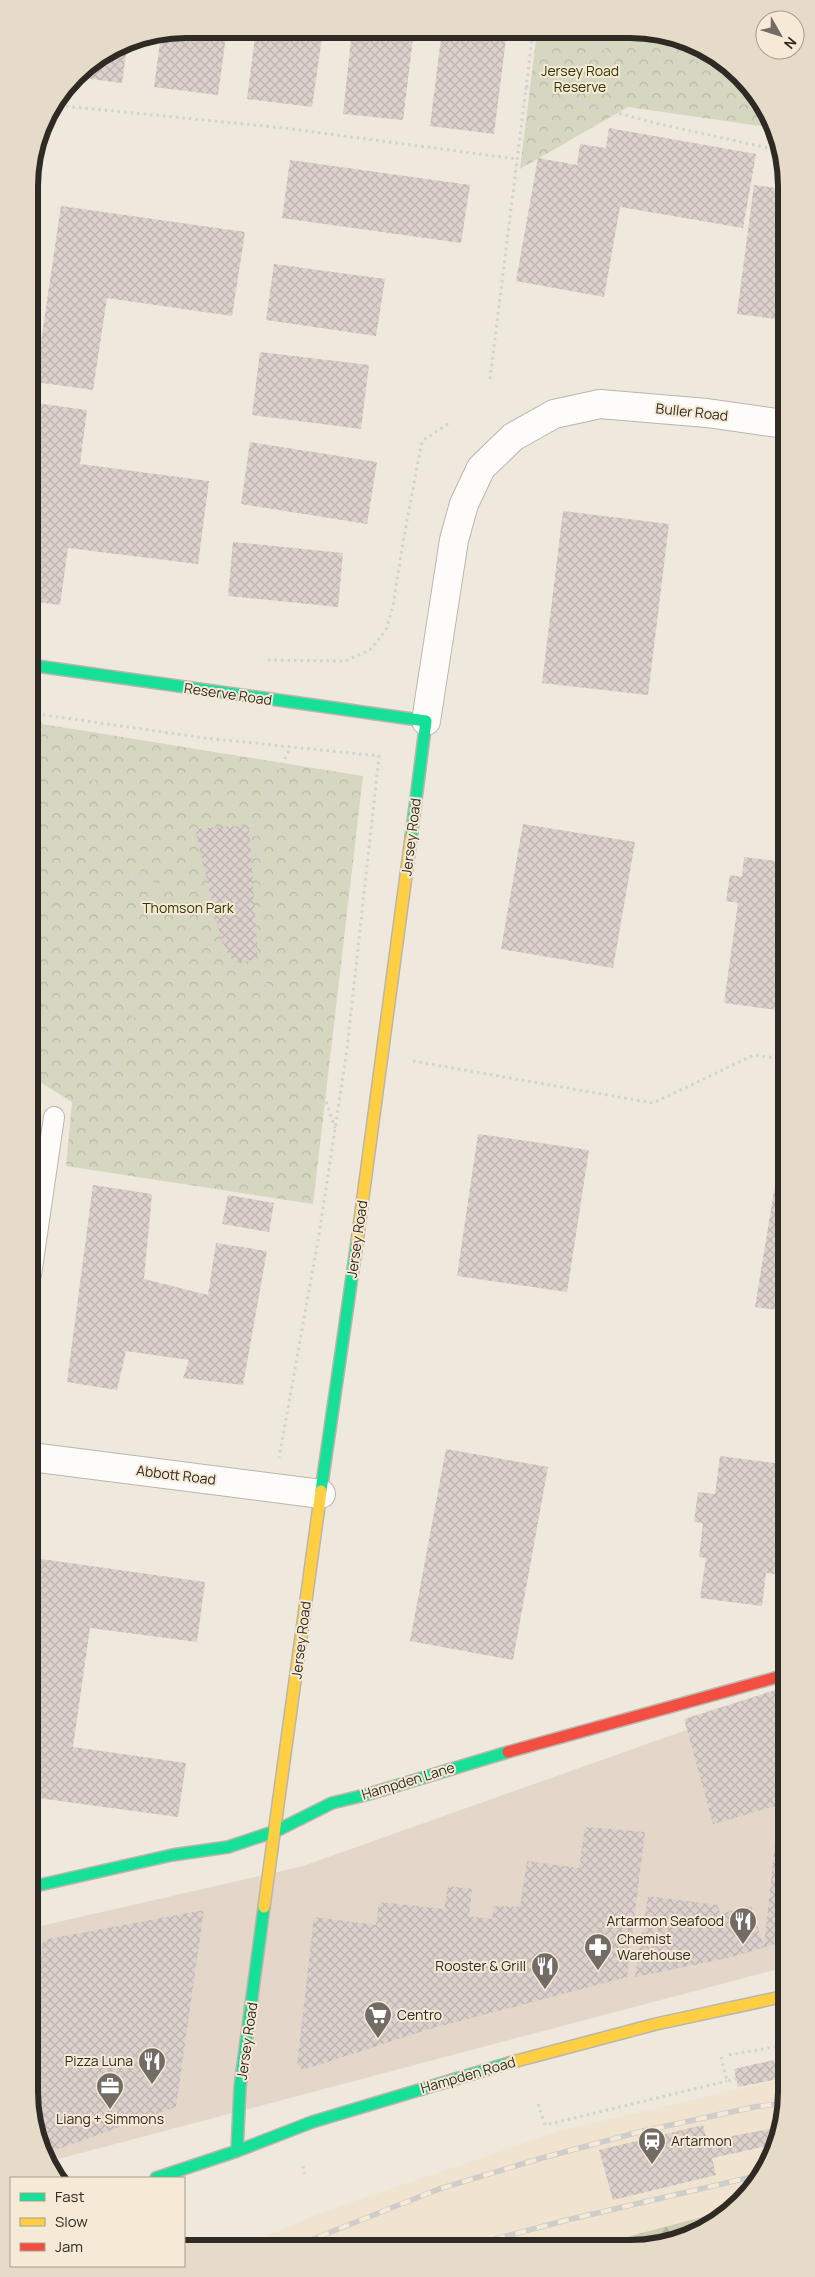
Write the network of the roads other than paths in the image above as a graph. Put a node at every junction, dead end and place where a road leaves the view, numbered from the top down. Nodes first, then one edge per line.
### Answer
1 (600, 404) joint
2 (778, 423) edge
3 (38, 667) edge
4 (426, 721) junction
5 (54, 1117) road end
6 (38, 1227) edge
7 (38, 1458) edge
8 (321, 1494) junction
9 (777, 1677) edge
10 (276, 1831) junction
11 (38, 1886) edge
12 (777, 1998) edge
13 (237, 2151) junction
14 (159, 2177) edge

1 - 2 street, Buller Road
1 - 4 street, Jersey Road
3 - 4 street, Reserve Road
4 - 8 street, Jersey Road
5 - 6 lane
7 - 8 street, Abbott Road
8 - 10 street, Jersey Road
9 - 10 street, Hampden Lane
10 - 11 street, Hampden Lane
10 - 13 street, Jersey Road
12 - 13 street, Hampden Road
13 - 14 street, Hampden Road

